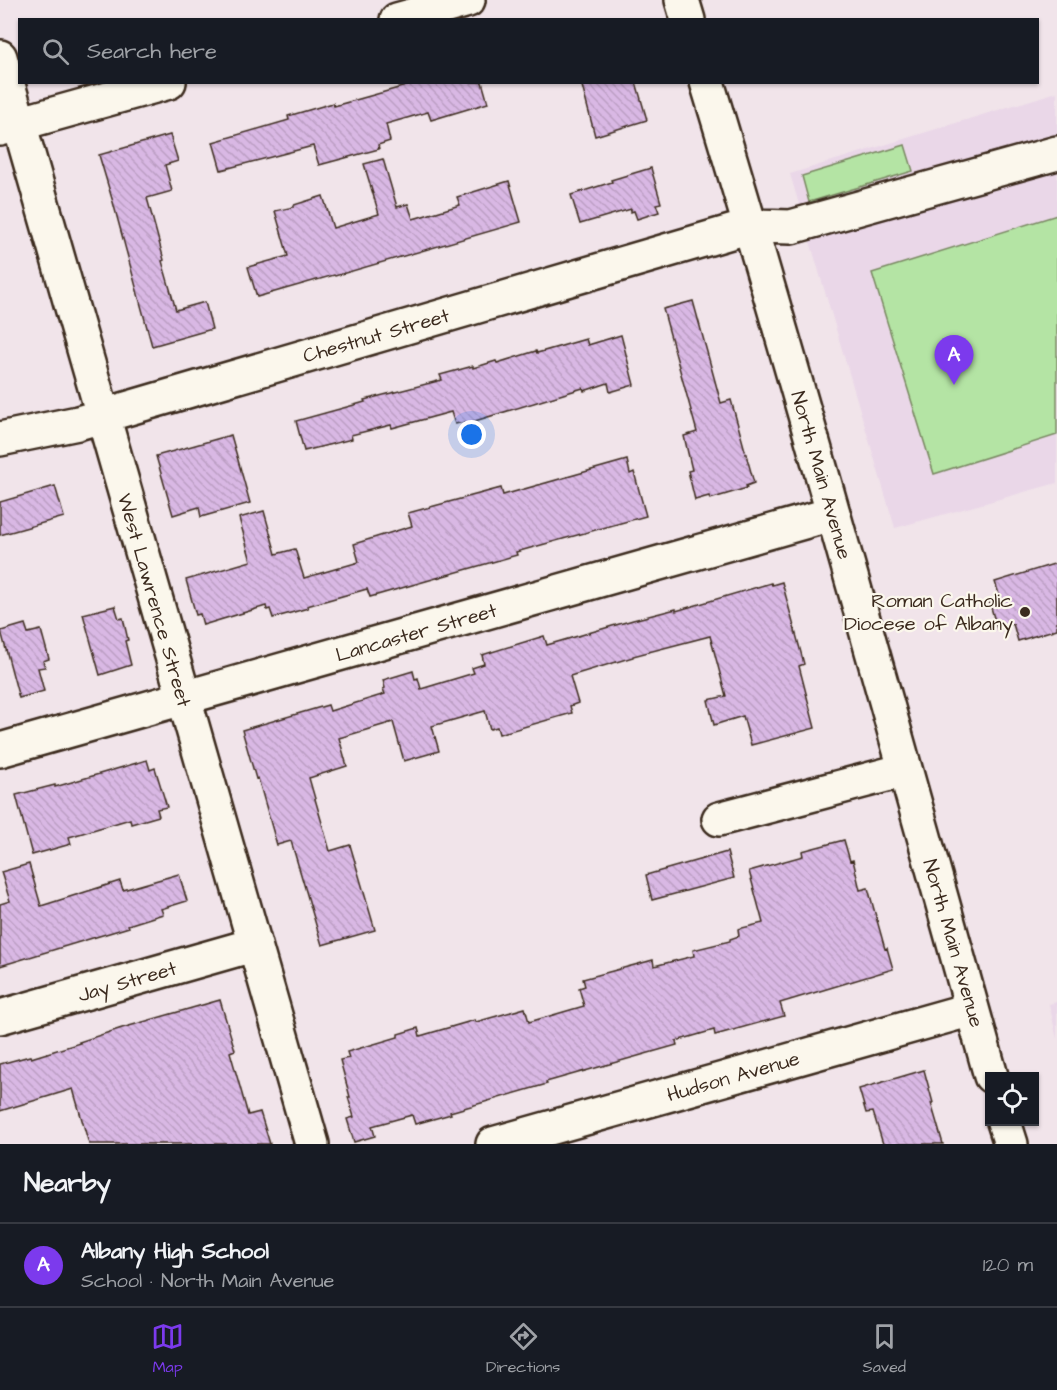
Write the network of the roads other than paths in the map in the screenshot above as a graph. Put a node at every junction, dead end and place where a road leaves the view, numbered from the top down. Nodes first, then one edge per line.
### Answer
1 (468, 0) edge
2 (682, 0) edge
3 (404, 18) edge
4 (687, 18) edge
5 (0, 57) edge
6 (162, 84) edge
7 (708, 84) edge
8 (10, 126) edge
9 (1057, 153) edge
10 (751, 226) junction
11 (103, 415) junction
12 (0, 439) edge
13 (832, 514) junction
14 (182, 698) junction
15 (0, 750) edge
16 (905, 770) junction
17 (719, 819) dead end
18 (253, 945) junction
19 (972, 1009) junction
20 (0, 1017) edge
21 (991, 1072) edge
22 (1005, 1126) edge
23 (312, 1144) edge
24 (493, 1144) edge
25 (1011, 1144) edge

1 - 3 street
2 - 4 street
5 - 8 street, West Lawrence Street
6 - 8 street
7 - 10 street, North Main Avenue
8 - 11 street, West Lawrence Street
9 - 10 street, Chestnut Street
10 - 11 street, Chestnut Street
10 - 13 street, North Main Avenue
11 - 12 street, Chestnut Street
11 - 14 street, West Lawrence Street
13 - 14 street, Lancaster Street
13 - 16 street, North Main Avenue
14 - 15 street, Lancaster Street
14 - 18 street, West Lawrence Street
16 - 17 street
16 - 19 street, North Main Avenue
18 - 20 street, Jay Street
18 - 23 street, West Lawrence Street
19 - 21 street, North Main Avenue
19 - 24 street, Hudson Avenue
22 - 25 street

